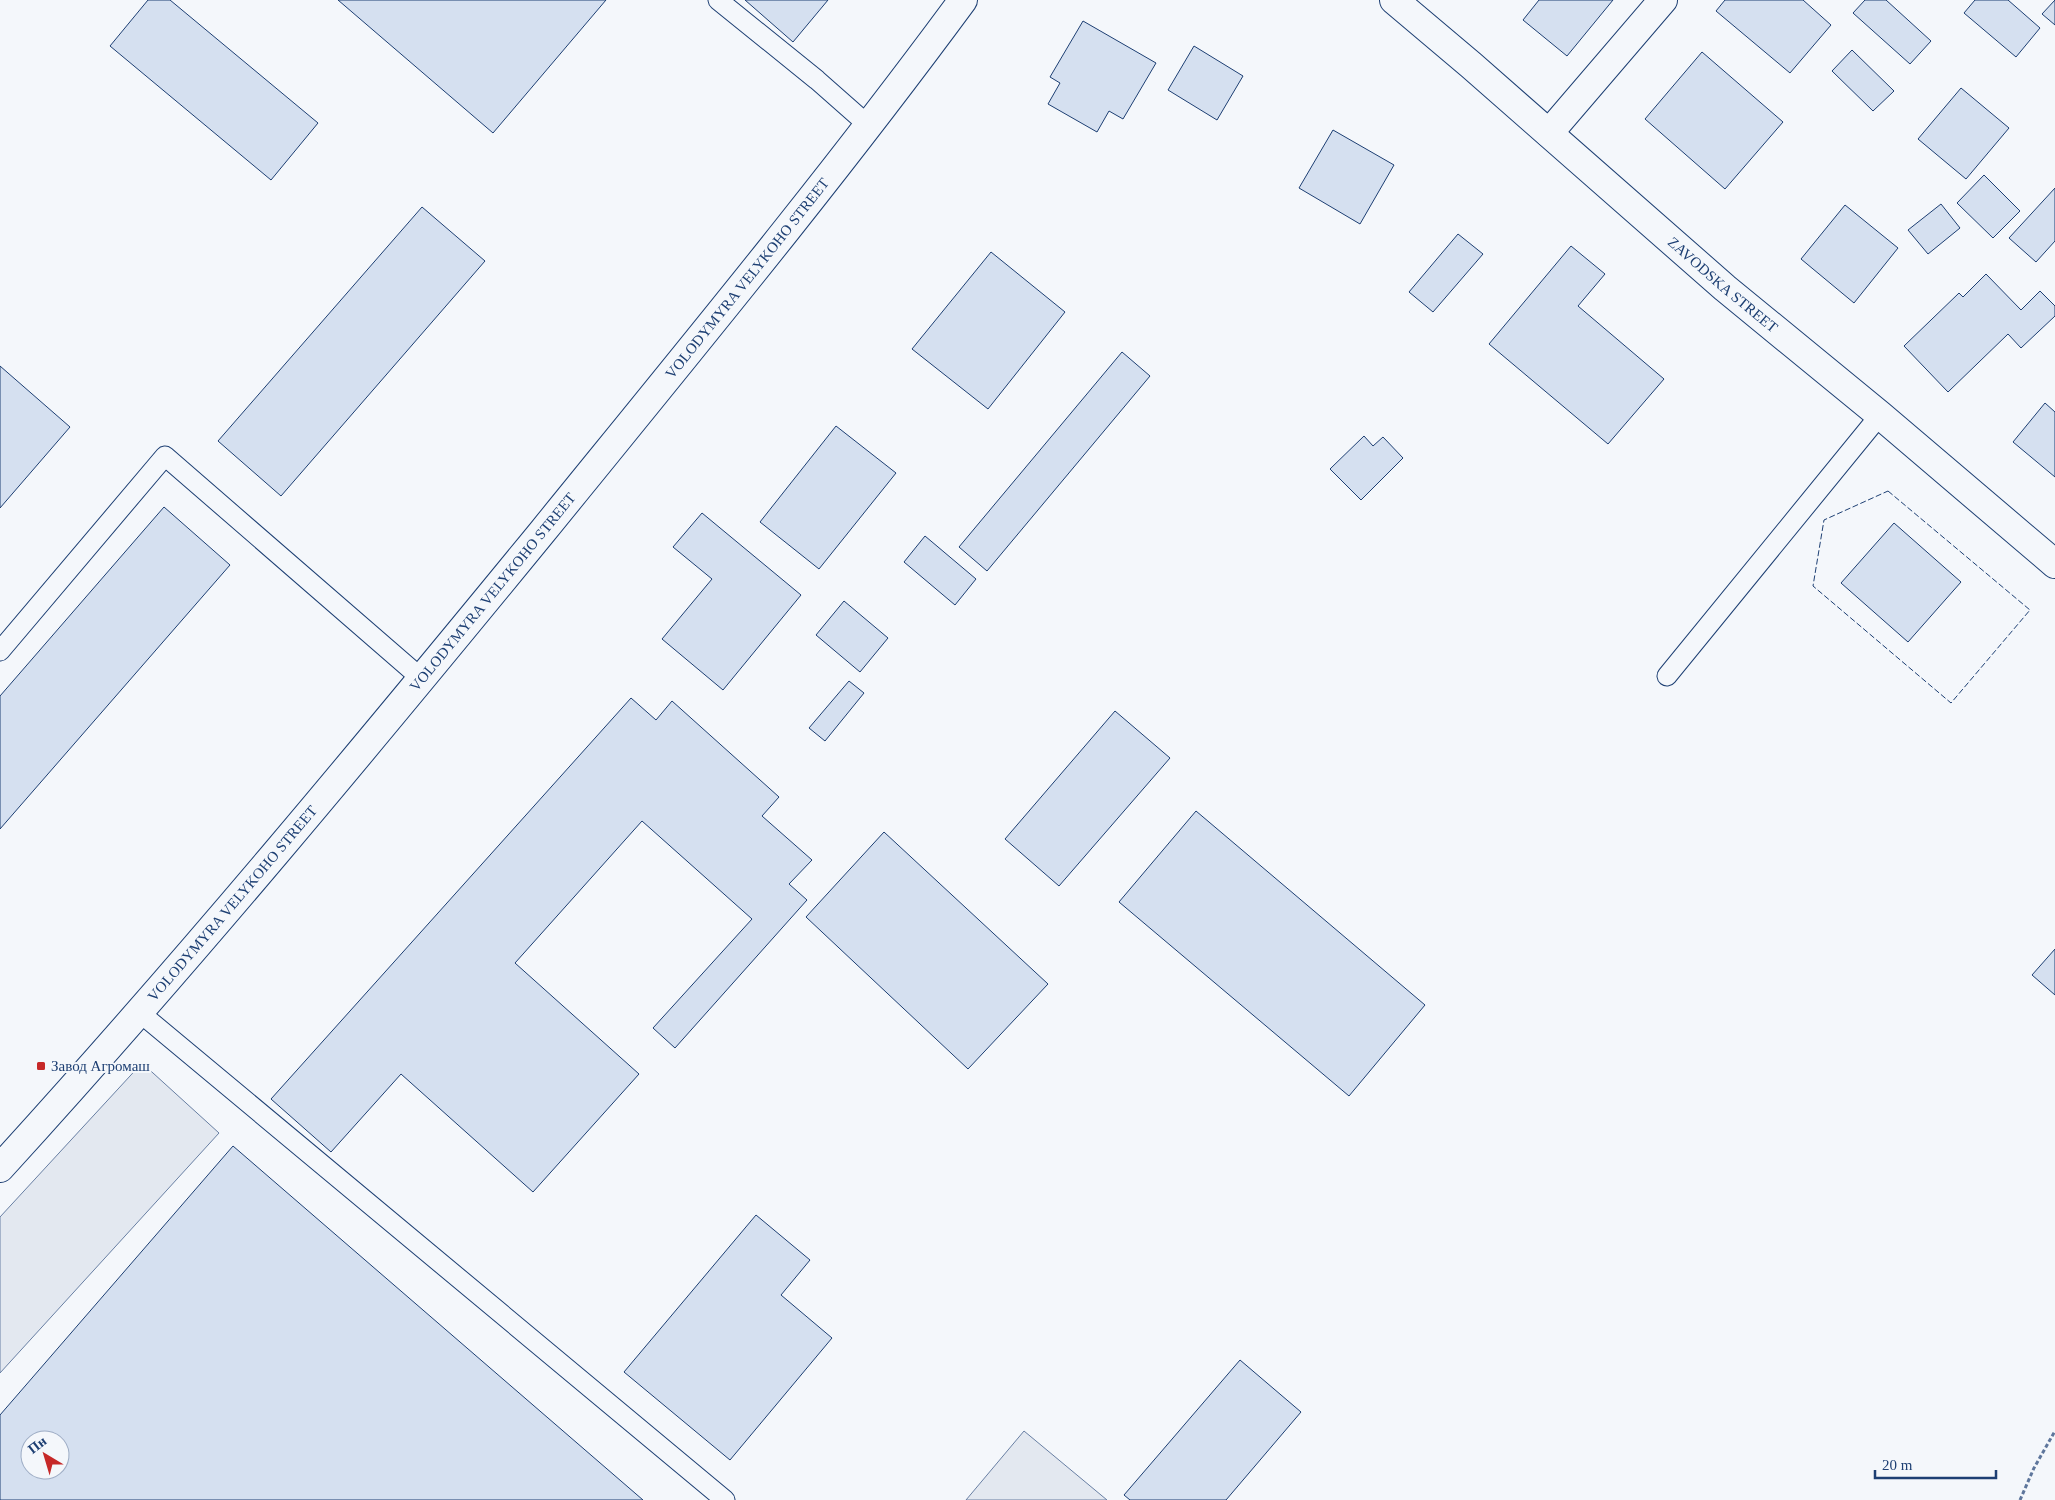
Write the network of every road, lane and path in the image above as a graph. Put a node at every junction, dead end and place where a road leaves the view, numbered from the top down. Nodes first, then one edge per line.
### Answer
1 (718, 0) edge
2 (963, 0) edge
3 (1394, 0) edge
4 (1663, 0) edge
5 (868, 125) junction
6 (1550, 133) junction
7 (1880, 415) junction
8 (2055, 564) edge
9 (0, 651) edge
10 (1667, 676) dead end
11 (422, 679) junction
12 (139, 1012) junction
13 (0, 1168) edge
14 (2055, 1431) edge
15 (725, 1500) edge
16 (2020, 1500) edge

1 - 5 lane
2 - 5 main road, VOLODYMYRA VELYKOHO STREET
3 - 6 main road, ZAVODSKA STREET
4 - 6 main road
5 - 11 main road, VOLODYMYRA VELYKOHO STREET
6 - 7 main road, ZAVODSKA STREET
7 - 8 main road, ZAVODSKA STREET
7 - 10 lane
9 - 11 lane
11 - 12 main road, VOLODYMYRA VELYKOHO STREET
12 - 13 main road, VOLODYMYRA VELYKOHO STREET
12 - 15 lane
14 - 16 path

